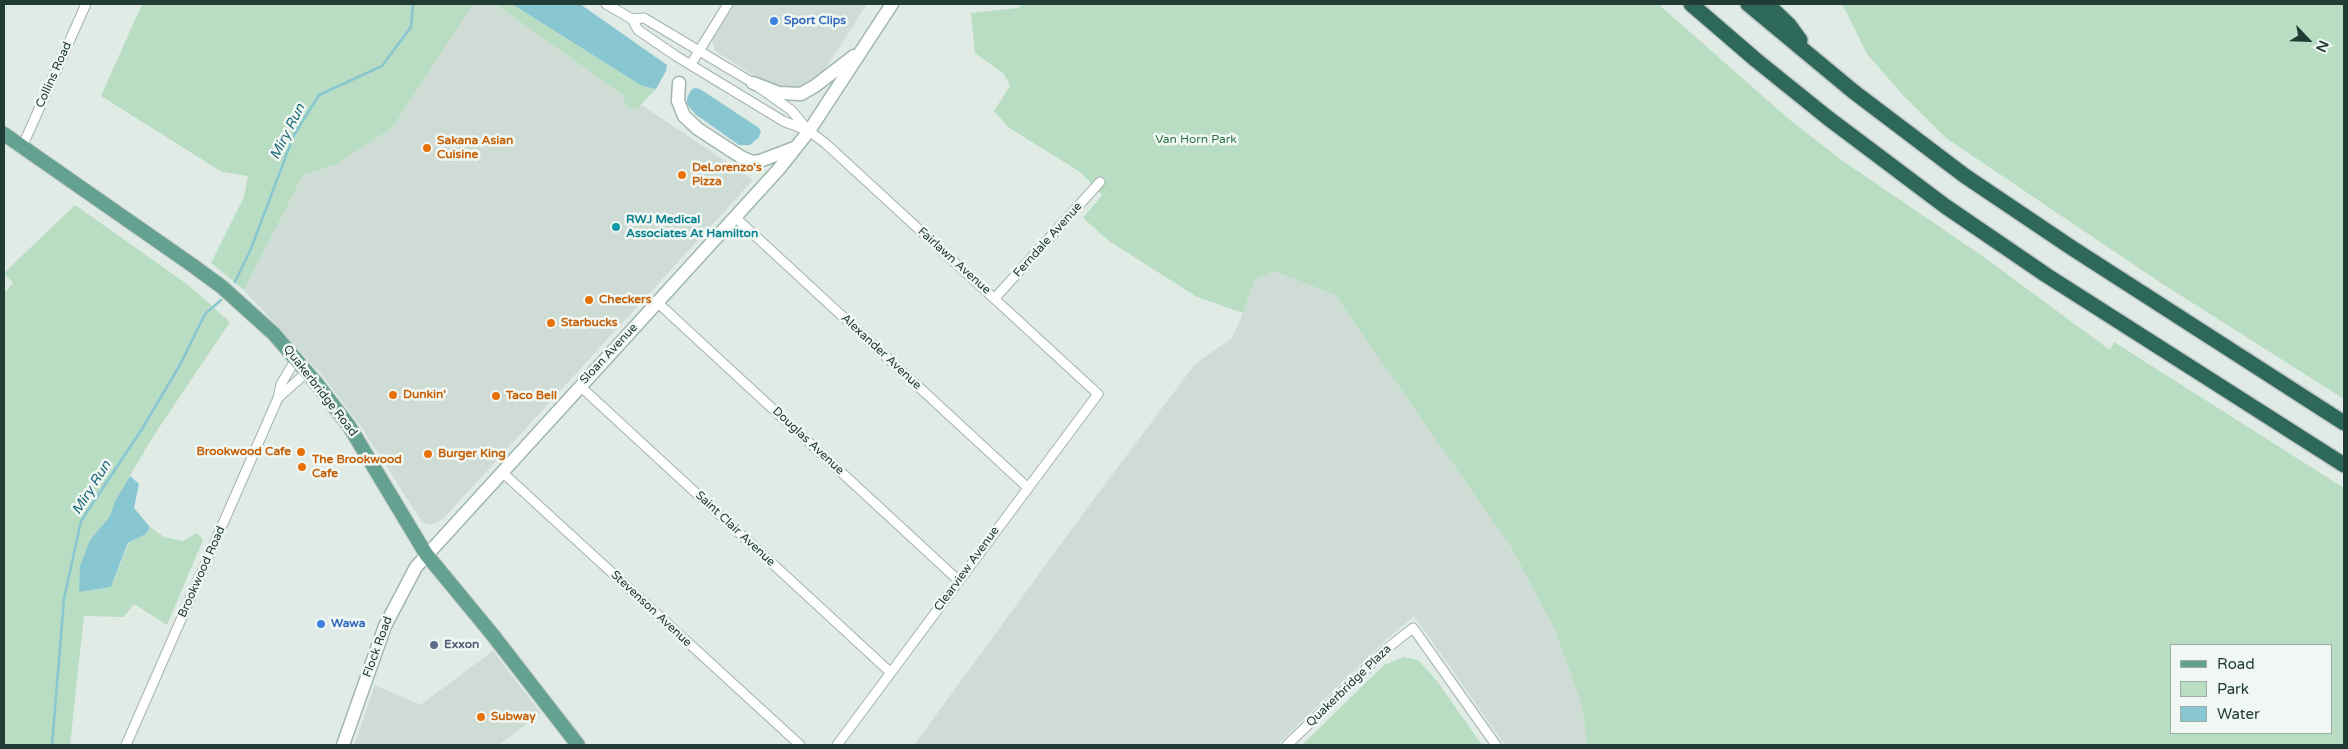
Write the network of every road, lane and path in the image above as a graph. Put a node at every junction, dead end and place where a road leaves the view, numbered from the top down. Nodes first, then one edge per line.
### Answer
1 (86, 4) edge
2 (606, 4) edge
3 (728, 4) edge
4 (892, 4) edge
5 (1691, 4) edge
6 (1748, 4) edge
7 (1766, 4) edge
8 (632, 19) junction
9 (699, 50) junction
10 (862, 50) junction
11 (1818, 63) junction
12 (691, 64) junction
13 (679, 82) dead end
14 (753, 83) junction
15 (809, 131) junction
16 (4, 134) edge
17 (22, 147) junction
18 (796, 147) junction
19 (1100, 182) dead end
20 (735, 217) junction
21 (995, 298) junction
22 (657, 302) junction
23 (296, 359) junction
24 (307, 372) junction
25 (580, 386) junction
26 (1098, 394) joint
27 (278, 398) junction
28 (2344, 423) edge
29 (2344, 465) edge
30 (502, 472) junction
31 (1026, 488) junction
32 (426, 554) junction
33 (958, 580) junction
34 (890, 672) junction
35 (126, 745) edge
36 (342, 745) edge
37 (578, 745) edge
38 (800, 745) edge
39 (837, 745) edge
40 (1287, 745) edge
41 (1496, 745) edge

1 - 17 street, Collins Road
2 - 8 street, Fairlawn Avenue
3 - 9 street
4 - 10 main road, Sloan Avenue
5 - 29 highway
6 - 11 highway
7 - 11 highway
8 - 9 street, Fairlawn Avenue
8 - 12 street, Fairlawn Avenue
9 - 12 street
9 - 14 street, Fairlawn Avenue
10 - 14 main road
10 - 15 main road, Sloan Avenue
11 - 28 highway
12 - 15 street, Fairlawn Avenue
13 - 18 main road
14 - 15 street, Fairlawn Avenue
15 - 18 main road, Sloan Avenue
15 - 21 street, Fairlawn Avenue
16 - 17 main road, Quakerbridge Road
17 - 23 main road, Quakerbridge Road
18 - 20 main road, Sloan Avenue
19 - 21 street, Ferndale Avenue
20 - 22 main road, Sloan Avenue
20 - 31 street, Alexander Avenue
21 - 26 street, Fairlawn Avenue
22 - 25 main road, Sloan Avenue
22 - 33 street, Douglas Avenue
23 - 24 main road, Quakerbridge Road
23 - 27 street, Brookwood Road
24 - 27 street, Brookwood Road
24 - 32 main road, Quakerbridge Road
25 - 30 main road, Sloan Avenue
25 - 34 street, Saint Clair Avenue
26 - 31 street, Clearview Avenue
27 - 35 street, Brookwood Road
30 - 32 main road, Sloan Avenue
30 - 38 street, Stevenson Avenue
31 - 33 street, Clearview Avenue
32 - 36 main road, Flock Road
32 - 37 main road, Quakerbridge Road
33 - 34 street, Clearview Avenue
34 - 39 street, Clearview Avenue
40 - 41 street, Quakerbridge Plaza

